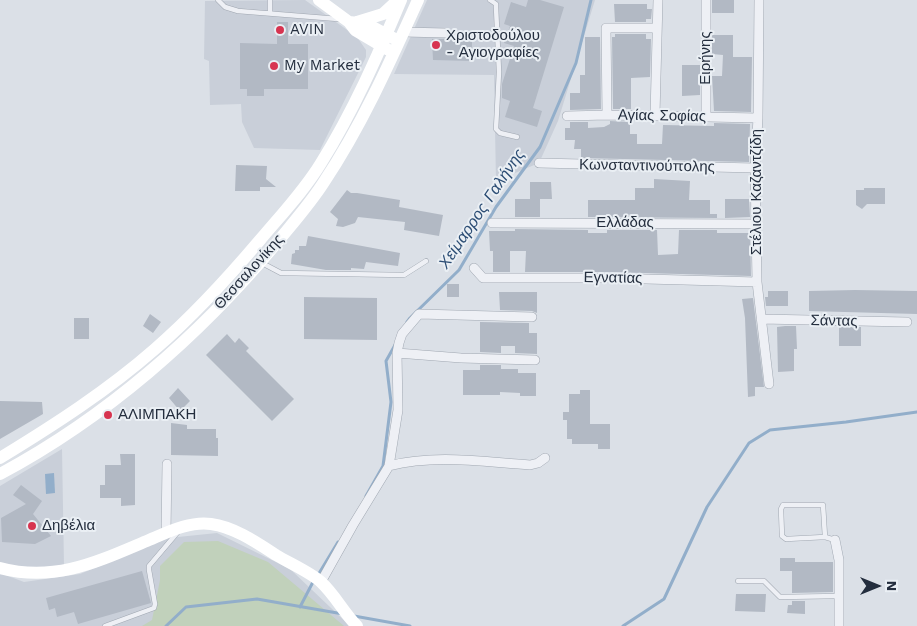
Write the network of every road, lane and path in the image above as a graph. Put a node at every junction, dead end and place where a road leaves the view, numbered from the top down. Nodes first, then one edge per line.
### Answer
1 (218, 0) edge
2 (270, 0) edge
3 (319, 0) edge
4 (400, 0) edge
5 (418, 0) edge
6 (490, 0) edge
7 (658, 0) edge
8 (706, 0) edge
9 (759, 0) edge
10 (270, 13) junction
11 (353, 22) junction
12 (657, 28) junction
13 (445, 33) dead end
14 (384, 40) junction
15 (399, 42) junction
16 (607, 115) junction
17 (655, 115) junction
18 (567, 116) dead end
19 (706, 116) junction
20 (758, 118) junction
21 (517, 137) dead end
22 (539, 163) dead end
23 (755, 168) junction
24 (492, 223) dead end
25 (757, 224) junction
26 (426, 261) dead end
27 (260, 262) junction
28 (474, 268) dead end
29 (757, 282) junction
30 (532, 317) dead end
31 (761, 319) junction
32 (907, 322) dead end
33 (397, 353) junction
34 (535, 360) dead end
35 (769, 384) dead end
36 (0, 458) edge
37 (545, 458) dead end
38 (167, 464) dead end
39 (389, 466) junction
40 (0, 474) edge
41 (181, 528) junction
42 (166, 533) junction
43 (824, 537) junction
44 (835, 540) joint
45 (0, 568) edge
46 (738, 581) dead end
47 (321, 582) junction
48 (839, 596) junction
49 (105, 626) edge
50 (357, 626) edge
51 (839, 626) edge

1 - 10 lane
2 - 10 lane
3 - 11 main road
4 - 11 main road
4 - 14 main road, Θεσσαλονίκης
5 - 15 main road, Θεσσαλονίκης
6 - 21 lane
7 - 12 street
8 - 19 street, Ειρήνης
9 - 20 street, Στέλιου Καζαντζίδη
10 - 11 lane
11 - 14 main road
12 - 16 street
12 - 17 street
13 - 15 street
14 - 15 main road
14 - 36 main road, Θεσσαλονίκης
15 - 27 main road, Θεσσαλονίκης
16 - 17 street, Αγίας Σοφίας
16 - 18 street, Αγίας Σοφίας
17 - 19 street, Αγίας Σοφίας
19 - 20 street, Αγίας Σοφίας
20 - 23 street, Στέλιου Καζαντζίδη
22 - 23 street, Κωνσταντινούπολης
23 - 25 street, Στέλιου Καζαντζίδη
24 - 25 street, Ελλάδας
25 - 29 street, Στέλιου Καζαντζίδη
26 - 27 lane
27 - 40 main road, Θεσσαλονίκης
28 - 29 street, Εγνατίας
29 - 31 street, Στέλιου Καζαντζίδη
30 - 33 street
31 - 32 street, Σάντας
31 - 35 street, Στέλιου Καζαντζίδη
33 - 34 street
33 - 39 street
37 - 39 street
38 - 42 street
39 - 47 street
41 - 42 main road
41 - 47 main road
41 - 49 lane
42 - 45 main road
43 - 43 lane
43 - 44 lane
44 - 48 street
46 - 48 lane
47 - 50 main road
48 - 51 street

